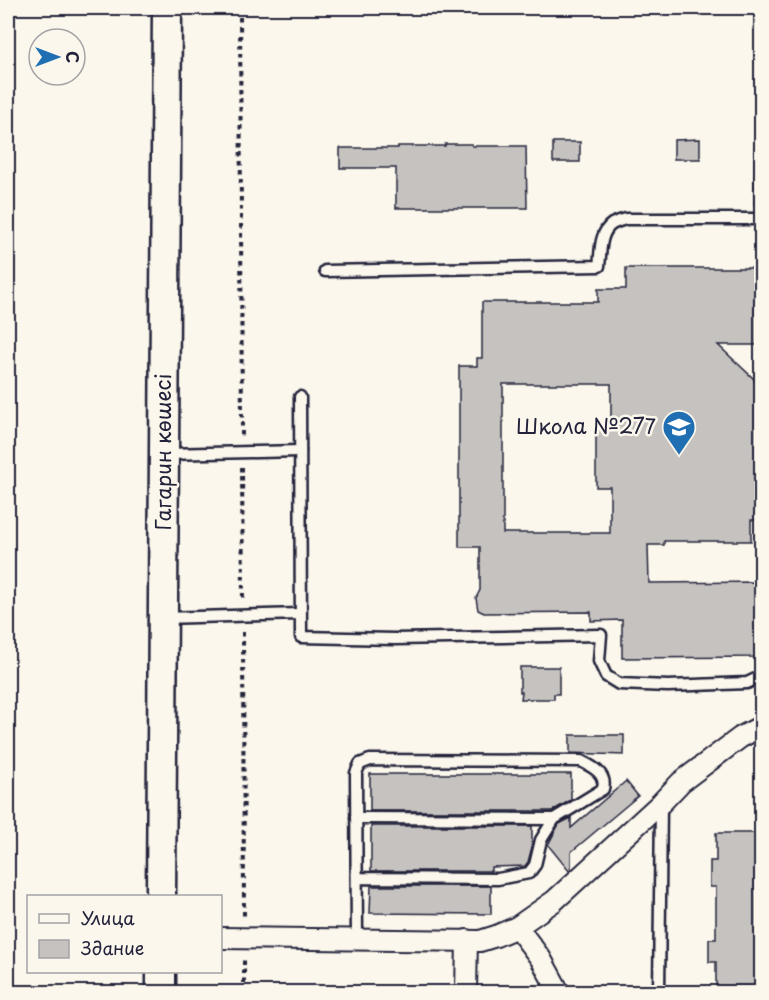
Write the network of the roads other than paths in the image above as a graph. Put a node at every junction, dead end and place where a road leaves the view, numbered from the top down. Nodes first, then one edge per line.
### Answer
1 (167, 8) edge
2 (762, 219) edge
3 (325, 271) dead end
4 (300, 397) dead end
5 (300, 451) junction
6 (164, 454) junction
7 (300, 614) junction
8 (163, 618) junction
9 (762, 676) edge
10 (762, 726) edge
11 (661, 803) junction
12 (356, 818) junction
13 (554, 819) junction
14 (357, 878) junction
15 (161, 895) edge
16 (517, 927) junction
17 (222, 938) edge
18 (357, 939) junction
19 (468, 940) junction
20 (161, 973) edge
21 (161, 993) edge
22 (466, 993) edge
23 (559, 993) edge
24 (659, 993) edge

1 - 6 street, Гагарин көшесі
2 - 3 lane
4 - 5 lane
5 - 6 lane
5 - 7 lane
6 - 8 street, Гагарин көшесі
7 - 8 lane
7 - 9 lane
8 - 15 street, Гагарин көшесі
10 - 11 street
11 - 16 street
11 - 24 lane
12 - 13 lane
12 - 13 lane
12 - 14 lane
13 - 14 lane
14 - 18 lane
16 - 19 street
16 - 23 street
17 - 18 street
18 - 19 street
19 - 22 street
20 - 21 street

